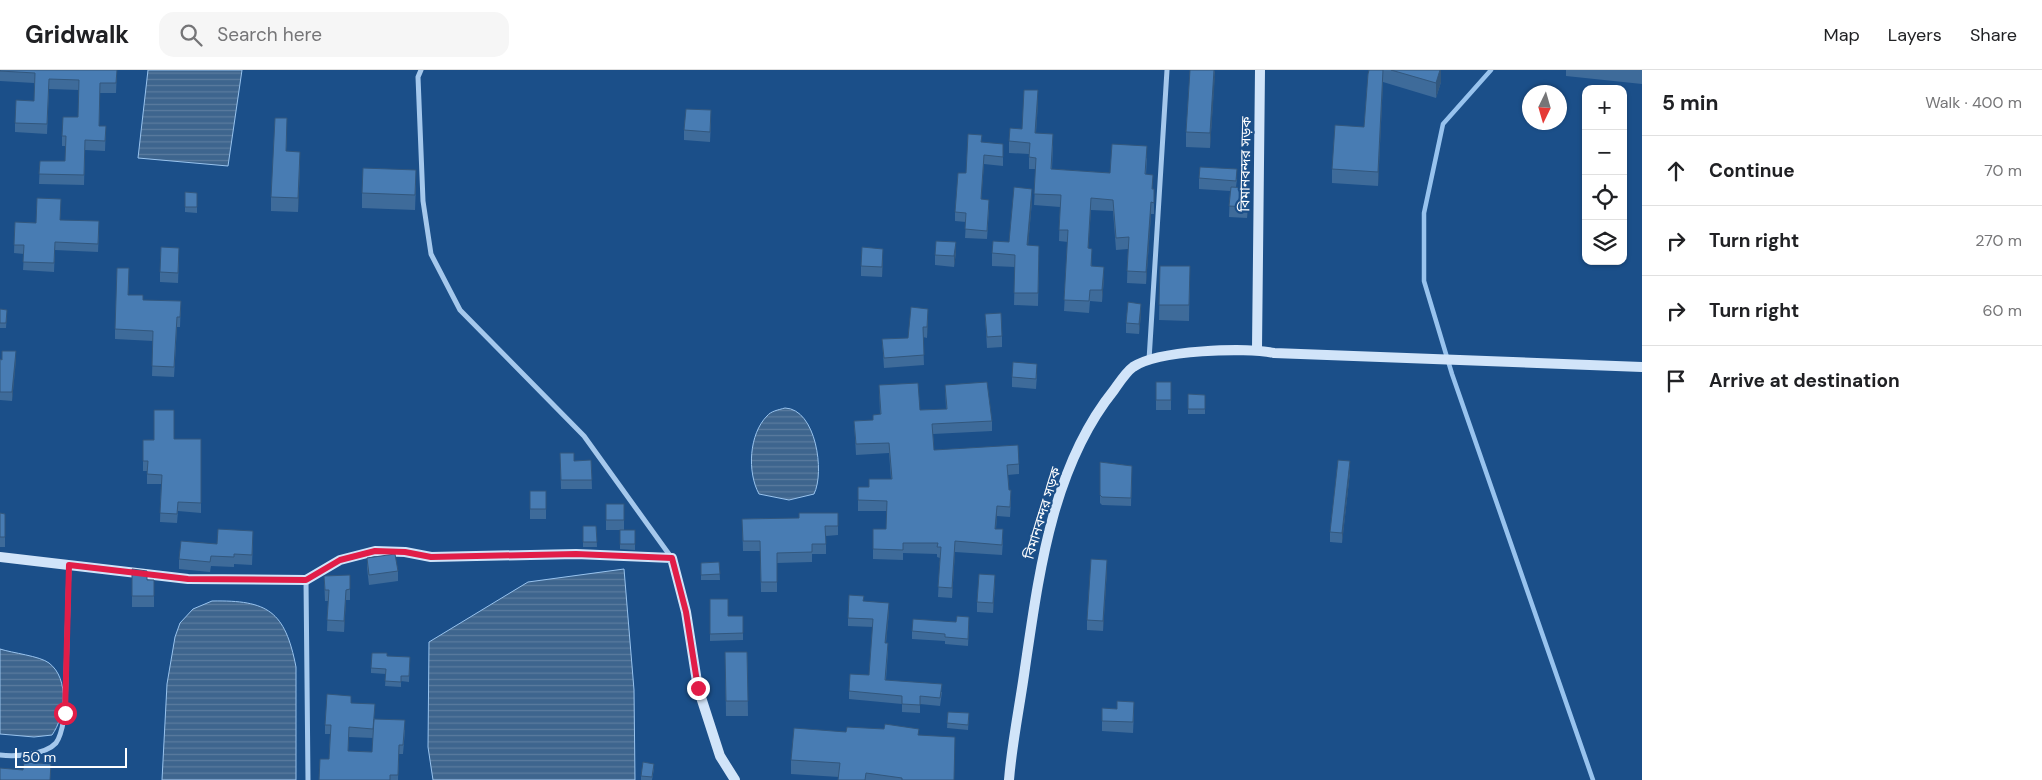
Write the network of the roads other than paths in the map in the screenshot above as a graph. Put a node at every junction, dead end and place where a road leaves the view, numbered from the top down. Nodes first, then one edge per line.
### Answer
1 (421, 70) edge
2 (1167, 70) edge
3 (1260, 70) edge
4 (1257, 349) junction
5 (1148, 360) junction
6 (1642, 367) edge
7 (0, 557) edge
8 (672, 558) junction
9 (69, 565) junction
10 (306, 580) junction
11 (0, 755) edge
12 (308, 780) edge
13 (735, 780) edge
14 (1009, 780) edge

1 - 8 street
2 - 5 street
3 - 4 main road, বিমানবন্দর সড়ক
4 - 5 main road, বিমানবন্দর সড়ক
4 - 6 main road, বিমানবন্দর সড়ক
5 - 14 main road, বিমানবন্দর সড়ক
7 - 9 main road
8 - 10 main road
8 - 13 main road
9 - 10 main road
9 - 11 street
10 - 12 street

